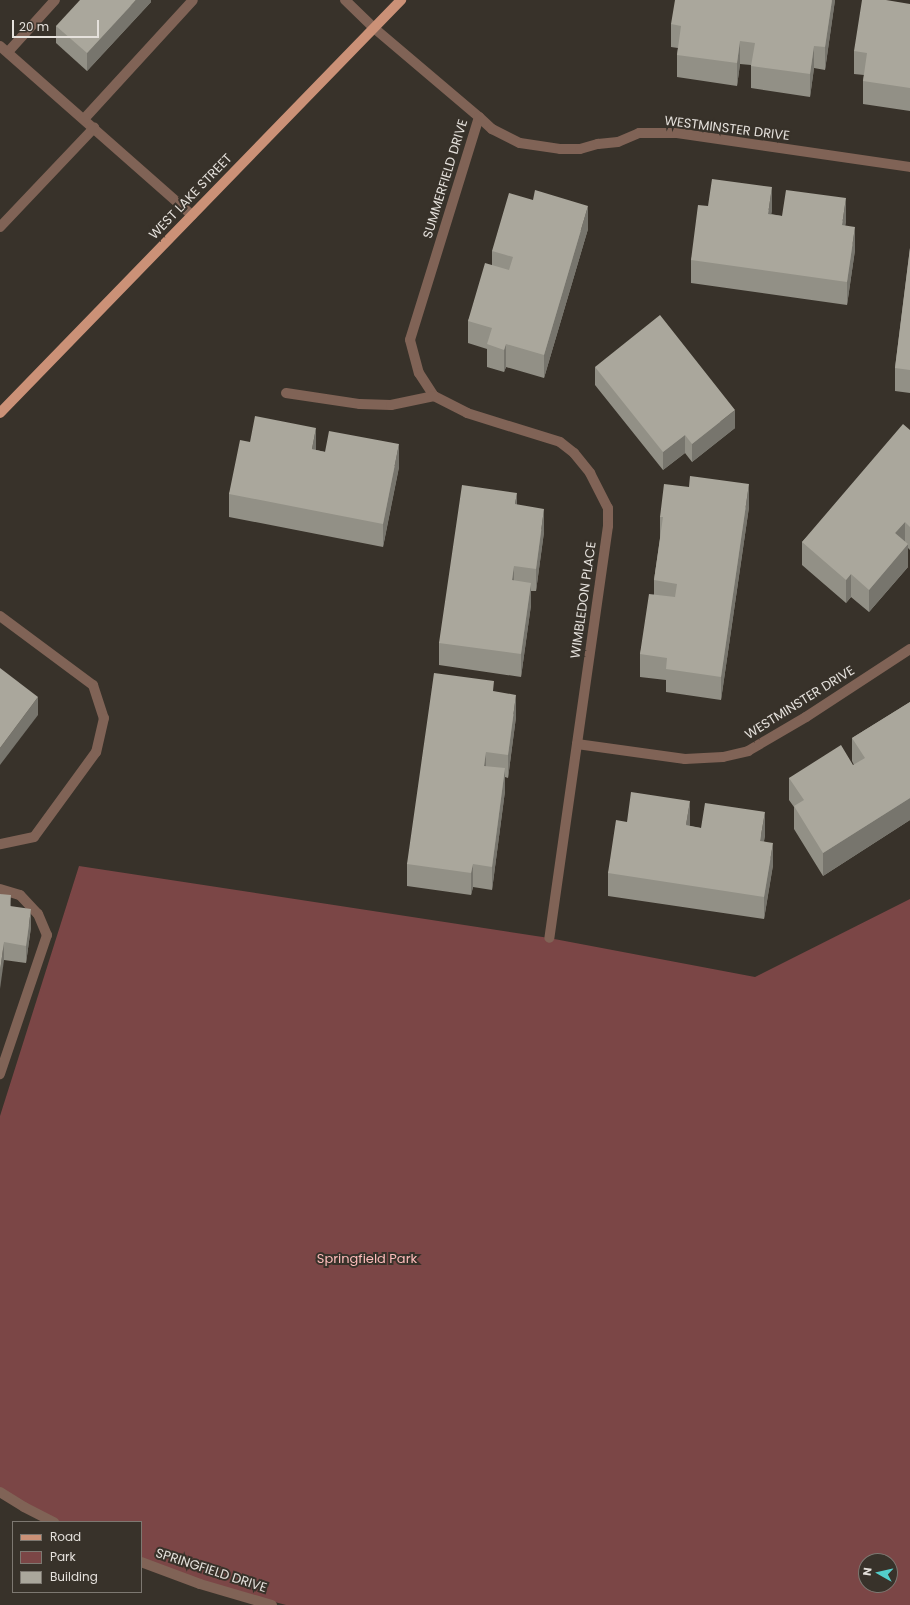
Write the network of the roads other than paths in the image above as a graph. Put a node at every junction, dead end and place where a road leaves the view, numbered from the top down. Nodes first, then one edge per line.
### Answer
1 (55, 0) edge
2 (345, 0) edge
3 (401, 0) edge
4 (188, 2) edge
5 (374, 28) junction
6 (4, 49) edge
7 (479, 118) junction
8 (84, 119) junction
9 (94, 128) junction
10 (910, 167) edge
11 (192, 215) junction
12 (0, 227) edge
13 (419, 373) joint
14 (286, 393) dead end
15 (434, 396) junction
16 (0, 413) edge
17 (0, 616) edge
18 (910, 649) edge
19 (577, 744) junction
20 (0, 844) edge
21 (0, 889) edge
22 (549, 938) dead end
23 (0, 1074) edge
24 (0, 1492) edge
25 (52, 1521) edge
26 (142, 1562) edge
27 (272, 1605) edge

1 - 6 street
2 - 5 street, SUMMERFIELD DRIVE
3 - 5 main road, WEST LAKE STREET
4 - 8 street
5 - 7 street, SUMMERFIELD DRIVE
5 - 11 main road, WEST LAKE STREET
6 - 8 street
7 - 10 street, WESTMINSTER DRIVE
7 - 13 street, SUMMERFIELD DRIVE
8 - 9 street
9 - 11 street
9 - 12 street
11 - 16 main road, WEST LAKE STREET
13 - 15 street, WIMBLEDON PLACE
14 - 15 street
15 - 19 street, WIMBLEDON PLACE
17 - 20 street
18 - 19 street, WESTMINSTER DRIVE
19 - 22 street, WIMBLEDON PLACE
21 - 23 street
24 - 25 street
26 - 27 street, SPRINGFIELD DRIVE

